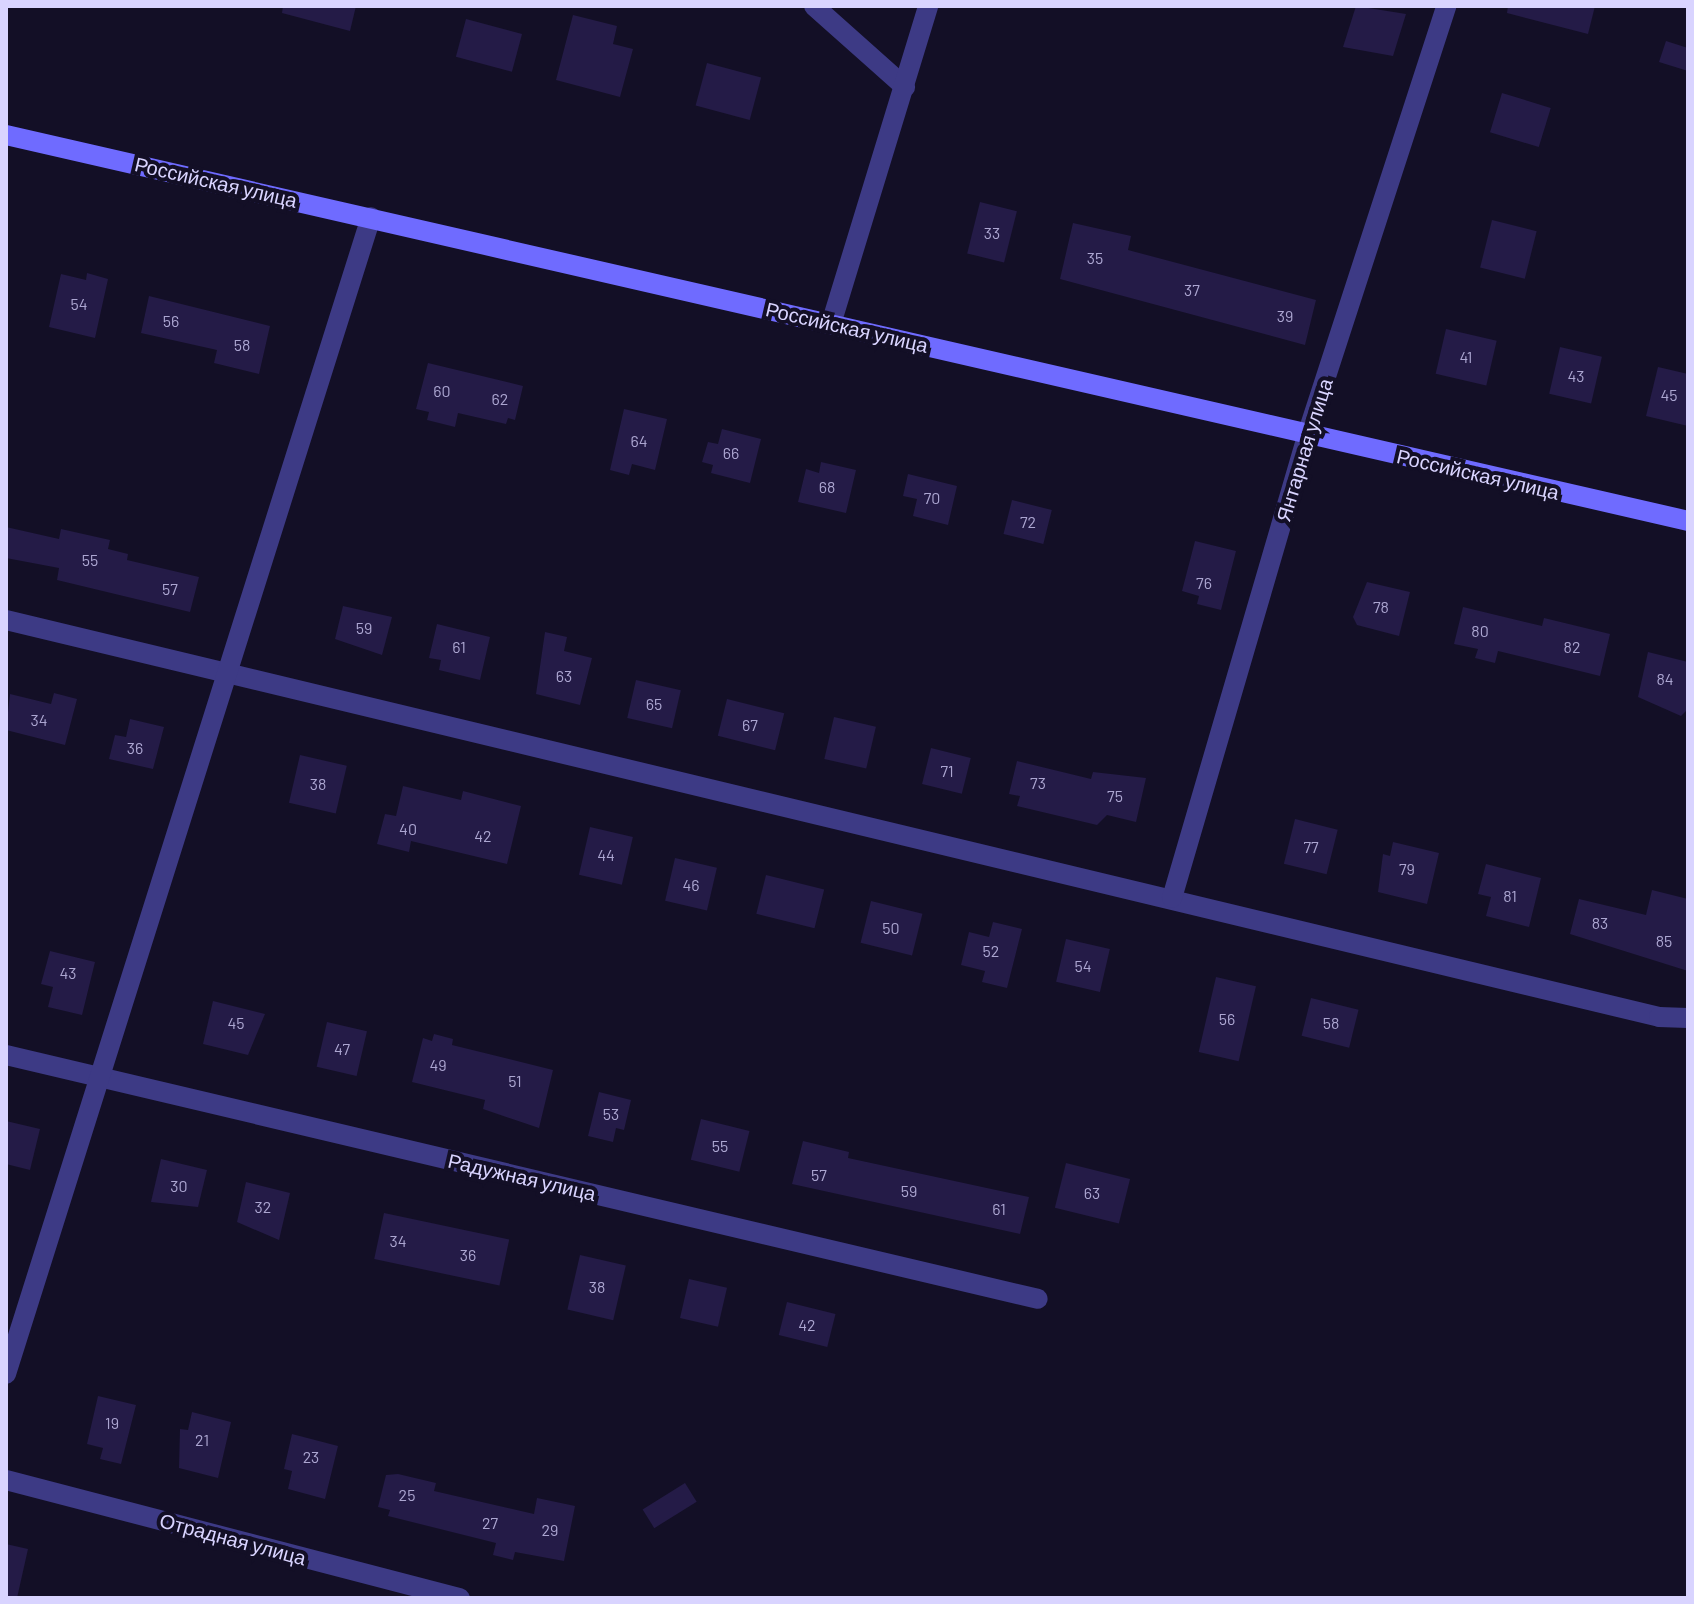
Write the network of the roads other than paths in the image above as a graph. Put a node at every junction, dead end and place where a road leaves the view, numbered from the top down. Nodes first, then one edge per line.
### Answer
1 (814, 6) edge
2 (928, 6) edge
3 (1446, 6) edge
4 (905, 87) junction
5 (6, 135) edge
6 (371, 217) junction
7 (831, 324) junction
8 (1307, 435) junction
9 (1688, 521) edge
10 (6, 620) edge
11 (230, 670) junction
12 (1172, 898) junction
13 (1688, 1018) edge
14 (6, 1055) edge
15 (99, 1077) junction
16 (1038, 1299) dead end
17 (6, 1374) edge
18 (6, 1480) edge
19 (460, 1598) edge

1 - 4 street
2 - 4 street
3 - 8 street, Янтарная улица
4 - 7 street
5 - 6 main road, Российская улица
6 - 7 main road, Российская улица
6 - 11 street
7 - 8 main road, Российская улица
8 - 9 main road, Российская улица
8 - 12 street, Янтарная улица
10 - 11 street
11 - 12 street
11 - 15 street
12 - 13 street
14 - 15 street, Радужная улица
15 - 16 street, Радужная улица
15 - 17 street
18 - 19 street, Отрадная улица

